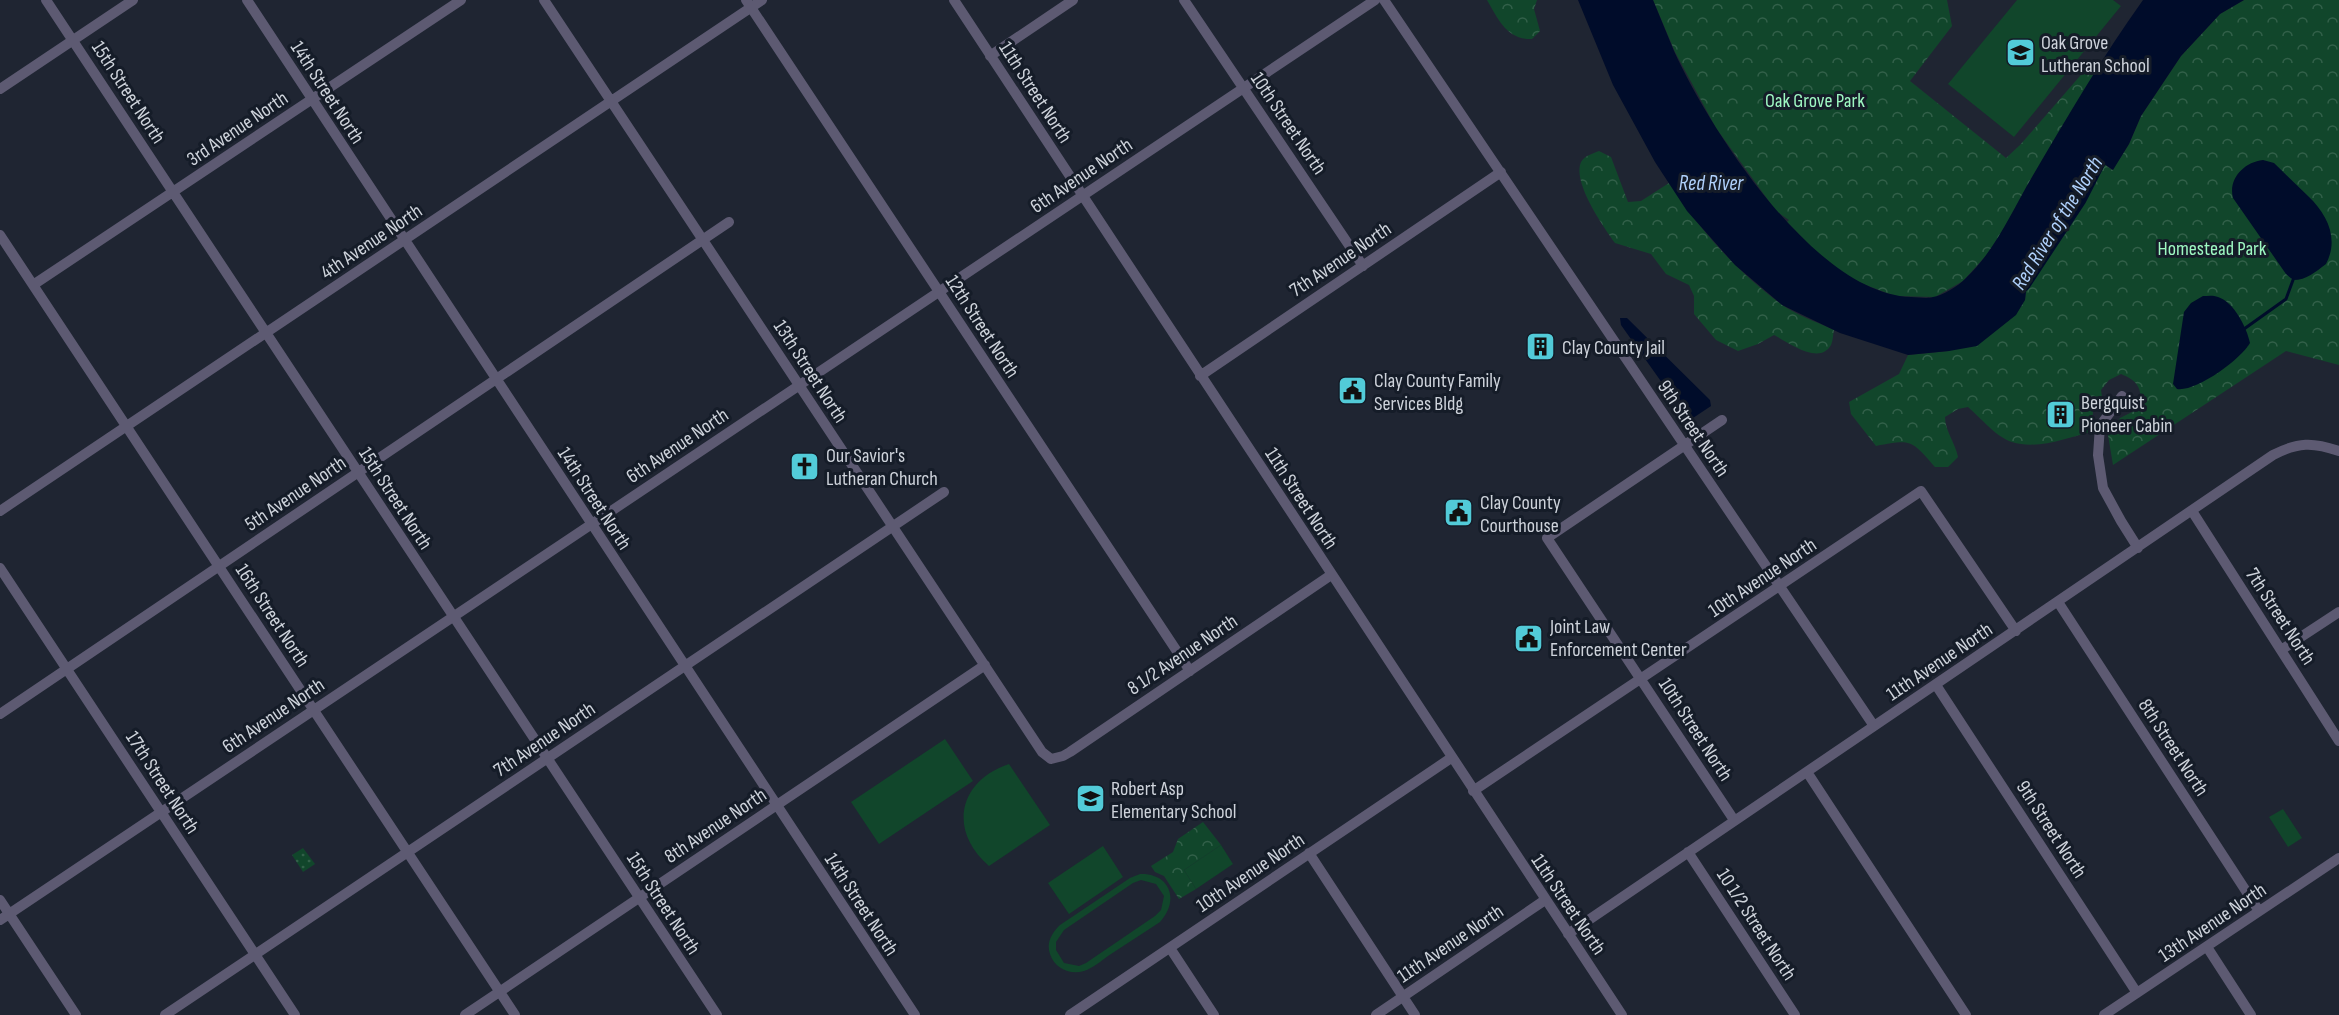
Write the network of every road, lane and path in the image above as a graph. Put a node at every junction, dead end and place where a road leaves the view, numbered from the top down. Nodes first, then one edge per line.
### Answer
1 (46, 0) edge
2 (133, 0) edge
3 (247, 0) edge
4 (461, 0) edge
5 (544, 0) edge
6 (762, 0) edge
7 (954, 0) edge
8 (1073, 0) edge
9 (1185, 0) edge
10 (1375, 0) edge
11 (1384, 0) edge
12 (748, 4) edge
13 (73, 40) junction
14 (990, 56) junction
15 (1244, 88) junction
16 (0, 89) edge
17 (312, 99) junction
18 (611, 101) junction
19 (1501, 172) junction
20 (173, 192) junction
21 (1082, 196) junction
22 (729, 222) dead end
23 (0, 236) edge
24 (404, 240) junction
25 (703, 240) junction
26 (1363, 266) junction
27 (33, 285) junction
28 (939, 292) junction
29 (266, 333) junction
30 (1200, 376) junction
31 (496, 380) junction
32 (799, 385) junction
33 (2122, 396) dead end
34 (1722, 420) dead end
35 (126, 426) junction
36 (1684, 445) junction
37 (2339, 451) edge
38 (358, 472) junction
39 (944, 492) dead end
40 (0, 511) edge
41 (2192, 511) junction
42 (591, 524) junction
43 (893, 527) junction
44 (2138, 548) junction
45 (219, 566) junction
46 (0, 568) edge
47 (1330, 574) junction
48 (1781, 586) junction
49 (2058, 602) junction
50 (2339, 612) edge
51 (453, 617) junction
52 (2016, 631) junction
53 (2281, 650) junction
54 (985, 665) junction
55 (685, 666) junction
56 (67, 669) junction
57 (1190, 671) junction
58 (1642, 679) junction
59 (1936, 685) junction
60 (314, 710) junction
61 (0, 714) edge
62 (1874, 726) junction
63 (2339, 741) edge
64 (547, 758) junction
65 (1450, 758) junction
66 (1051, 759) joint
67 (1807, 772) junction
68 (1473, 791) junction
69 (776, 806) junction
70 (161, 812) junction
71 (1734, 820) junction
72 (408, 852) junction
73 (1689, 852) junction
74 (1309, 854) junction
75 (2339, 858) edge
76 (639, 898) junction
77 (0, 900) edge
78 (1545, 900) junction
79 (2259, 911) junction
80 (5, 917) edge
81 (1568, 934) junction
82 (2207, 947) junction
83 (1170, 948) junction
84 (255, 954) junction
85 (500, 992) junction
86 (2137, 993) junction
87 (1402, 997) junction
88 (76, 1015) edge
89 (165, 1015) edge
90 (295, 1015) edge
91 (465, 1015) edge
92 (515, 1015) edge
93 (717, 1015) edge
94 (915, 1015) edge
95 (1070, 1015) edge
96 (1214, 1015) edge
97 (1376, 1015) edge
98 (1415, 1015) edge
99 (1622, 1015) edge
100 (1795, 1015) edge
101 (1966, 1015) edge
102 (2104, 1015) edge
103 (2251, 1015) edge

1 - 13 street, 15th Street North
2 - 13 street
3 - 17 street, 14th Street North
4 - 17 street, 3rd Avenue North
5 - 18 street, 13th Street North
6 - 12 street, 4th Avenue North
7 - 14 street, 11th Street North
8 - 14 street
9 - 15 street, 10th Street North
10 - 15 street, 6th Avenue North
11 - 19 street, 9th Street North
12 - 18 street, 4th Avenue North
12 - 28 street, 12th Street North
13 - 16 street
13 - 20 street, 15th Street North
14 - 21 street, 11th Street North
15 - 21 street, 6th Avenue North
15 - 26 street, 10th Street North
17 - 20 street, 3rd Avenue North
17 - 24 street, 14th Street North
18 - 24 street, 4th Avenue North
18 - 25 street, 13th Street North
19 - 26 street, 7th Avenue North
19 - 36 street, 9th Street North
20 - 27 street, 3rd Avenue North
20 - 29 street, 15th Street North
21 - 28 street, 6th Avenue North
21 - 30 street, 11th Street North
22 - 25 street, 5th Avenue North
23 - 27 street, 16th Street North
24 - 29 street, 4th Avenue North
24 - 31 street, 14th Street North
25 - 31 street, 5th Avenue North
25 - 32 street, 13th Street North
26 - 30 street, 7th Avenue North
27 - 35 street, 16th Street North
28 - 32 street, 6th Avenue North
28 - 57 street, 12th Street North
29 - 35 street, 4th Avenue North
29 - 38 street, 15th Street North
30 - 47 street, 11th Street North
31 - 38 street, 5th Avenue North
31 - 42 street, 14th Street North
32 - 42 street, 6th Avenue North
32 - 43 street, 13th Street North
33 - 44 street
34 - 36 street
35 - 40 street, 4th Avenue North
35 - 45 street, 16th Street North
36 - 48 street, 9th Street North
36 - 58 street, 10th Street North
37 - 41 street, 11th Avenue North
38 - 45 street, 5th Avenue North
38 - 51 street, 15th Street North
39 - 43 street, 7th Avenue North
41 - 44 street, 11th Avenue North
41 - 53 street, 7th Street North
42 - 51 street, 6th Avenue North
42 - 55 street, 14th Street North
43 - 54 street, 13th Street North
43 - 55 street, 7th Avenue North
44 - 49 street, 11th Avenue North
45 - 56 street, 5th Avenue North
45 - 60 street, 16th Street North
46 - 56 street, 17th Street North
47 - 57 street, 8 1/2 Avenue North
47 - 65 street, 11th Street North
48 - 52 street, 10th Avenue North
48 - 58 street, 10th Avenue North
48 - 62 street, 9th Street North
49 - 52 street, 11th Avenue North
49 - 79 street, 8th Street North
50 - 53 street
51 - 60 street, 6th Avenue North
51 - 64 street, 15th Street North
52 - 59 street, 11th Avenue North
53 - 63 street, 7th Street North
54 - 66 street, 13th Street North
54 - 69 street, 8th Avenue North
55 - 64 street, 7th Avenue North
55 - 69 street, 14th Street North
56 - 61 street, 5th Avenue North
56 - 70 street, 17th Street North
57 - 66 street, 8 1/2 Avenue North
58 - 68 street, 10th Avenue North
58 - 71 street, 10th Street North
59 - 62 street, 11th Avenue North
59 - 86 street, 9th Street North
60 - 70 street, 6th Avenue North
60 - 72 street, 16th Street North
62 - 67 street, 11th Avenue North
64 - 72 street, 7th Avenue North
64 - 76 street, 15th Street North
65 - 68 street, 11th Street North
65 - 74 street, 10th Avenue North
67 - 71 street, 11th Avenue North
67 - 101 street
68 - 78 street, 11th Street North
69 - 76 street, 8th Avenue North
69 - 94 street, 14th Street North
70 - 80 street, 6th Avenue North
70 - 84 street, 17th Street North
71 - 73 street, 11th Avenue North
72 - 84 street, 7th Avenue North
72 - 85 street, 16th Street North
73 - 81 street, 11th Avenue North
73 - 100 street, 10 1/2 Street North
74 - 83 street, 10th Avenue North
74 - 87 street
75 - 79 street, 13th Avenue North
76 - 85 street, 8th Avenue North
76 - 93 street, 15th Street North
77 - 80 street
78 - 81 street, 11th Street North
78 - 87 street, 11th Avenue North
79 - 82 street, 13th Avenue North
80 - 88 street
81 - 99 street, 11th Street North
82 - 86 street, 13th Avenue North
82 - 103 street
83 - 95 street, 10th Avenue North
83 - 96 street
84 - 89 street, 7th Avenue North
84 - 90 street, 17th Street North
85 - 91 street, 8th Avenue North
85 - 92 street, 16th Street North
86 - 102 street, 13th Avenue North
87 - 97 street, 11th Avenue North
87 - 98 street

